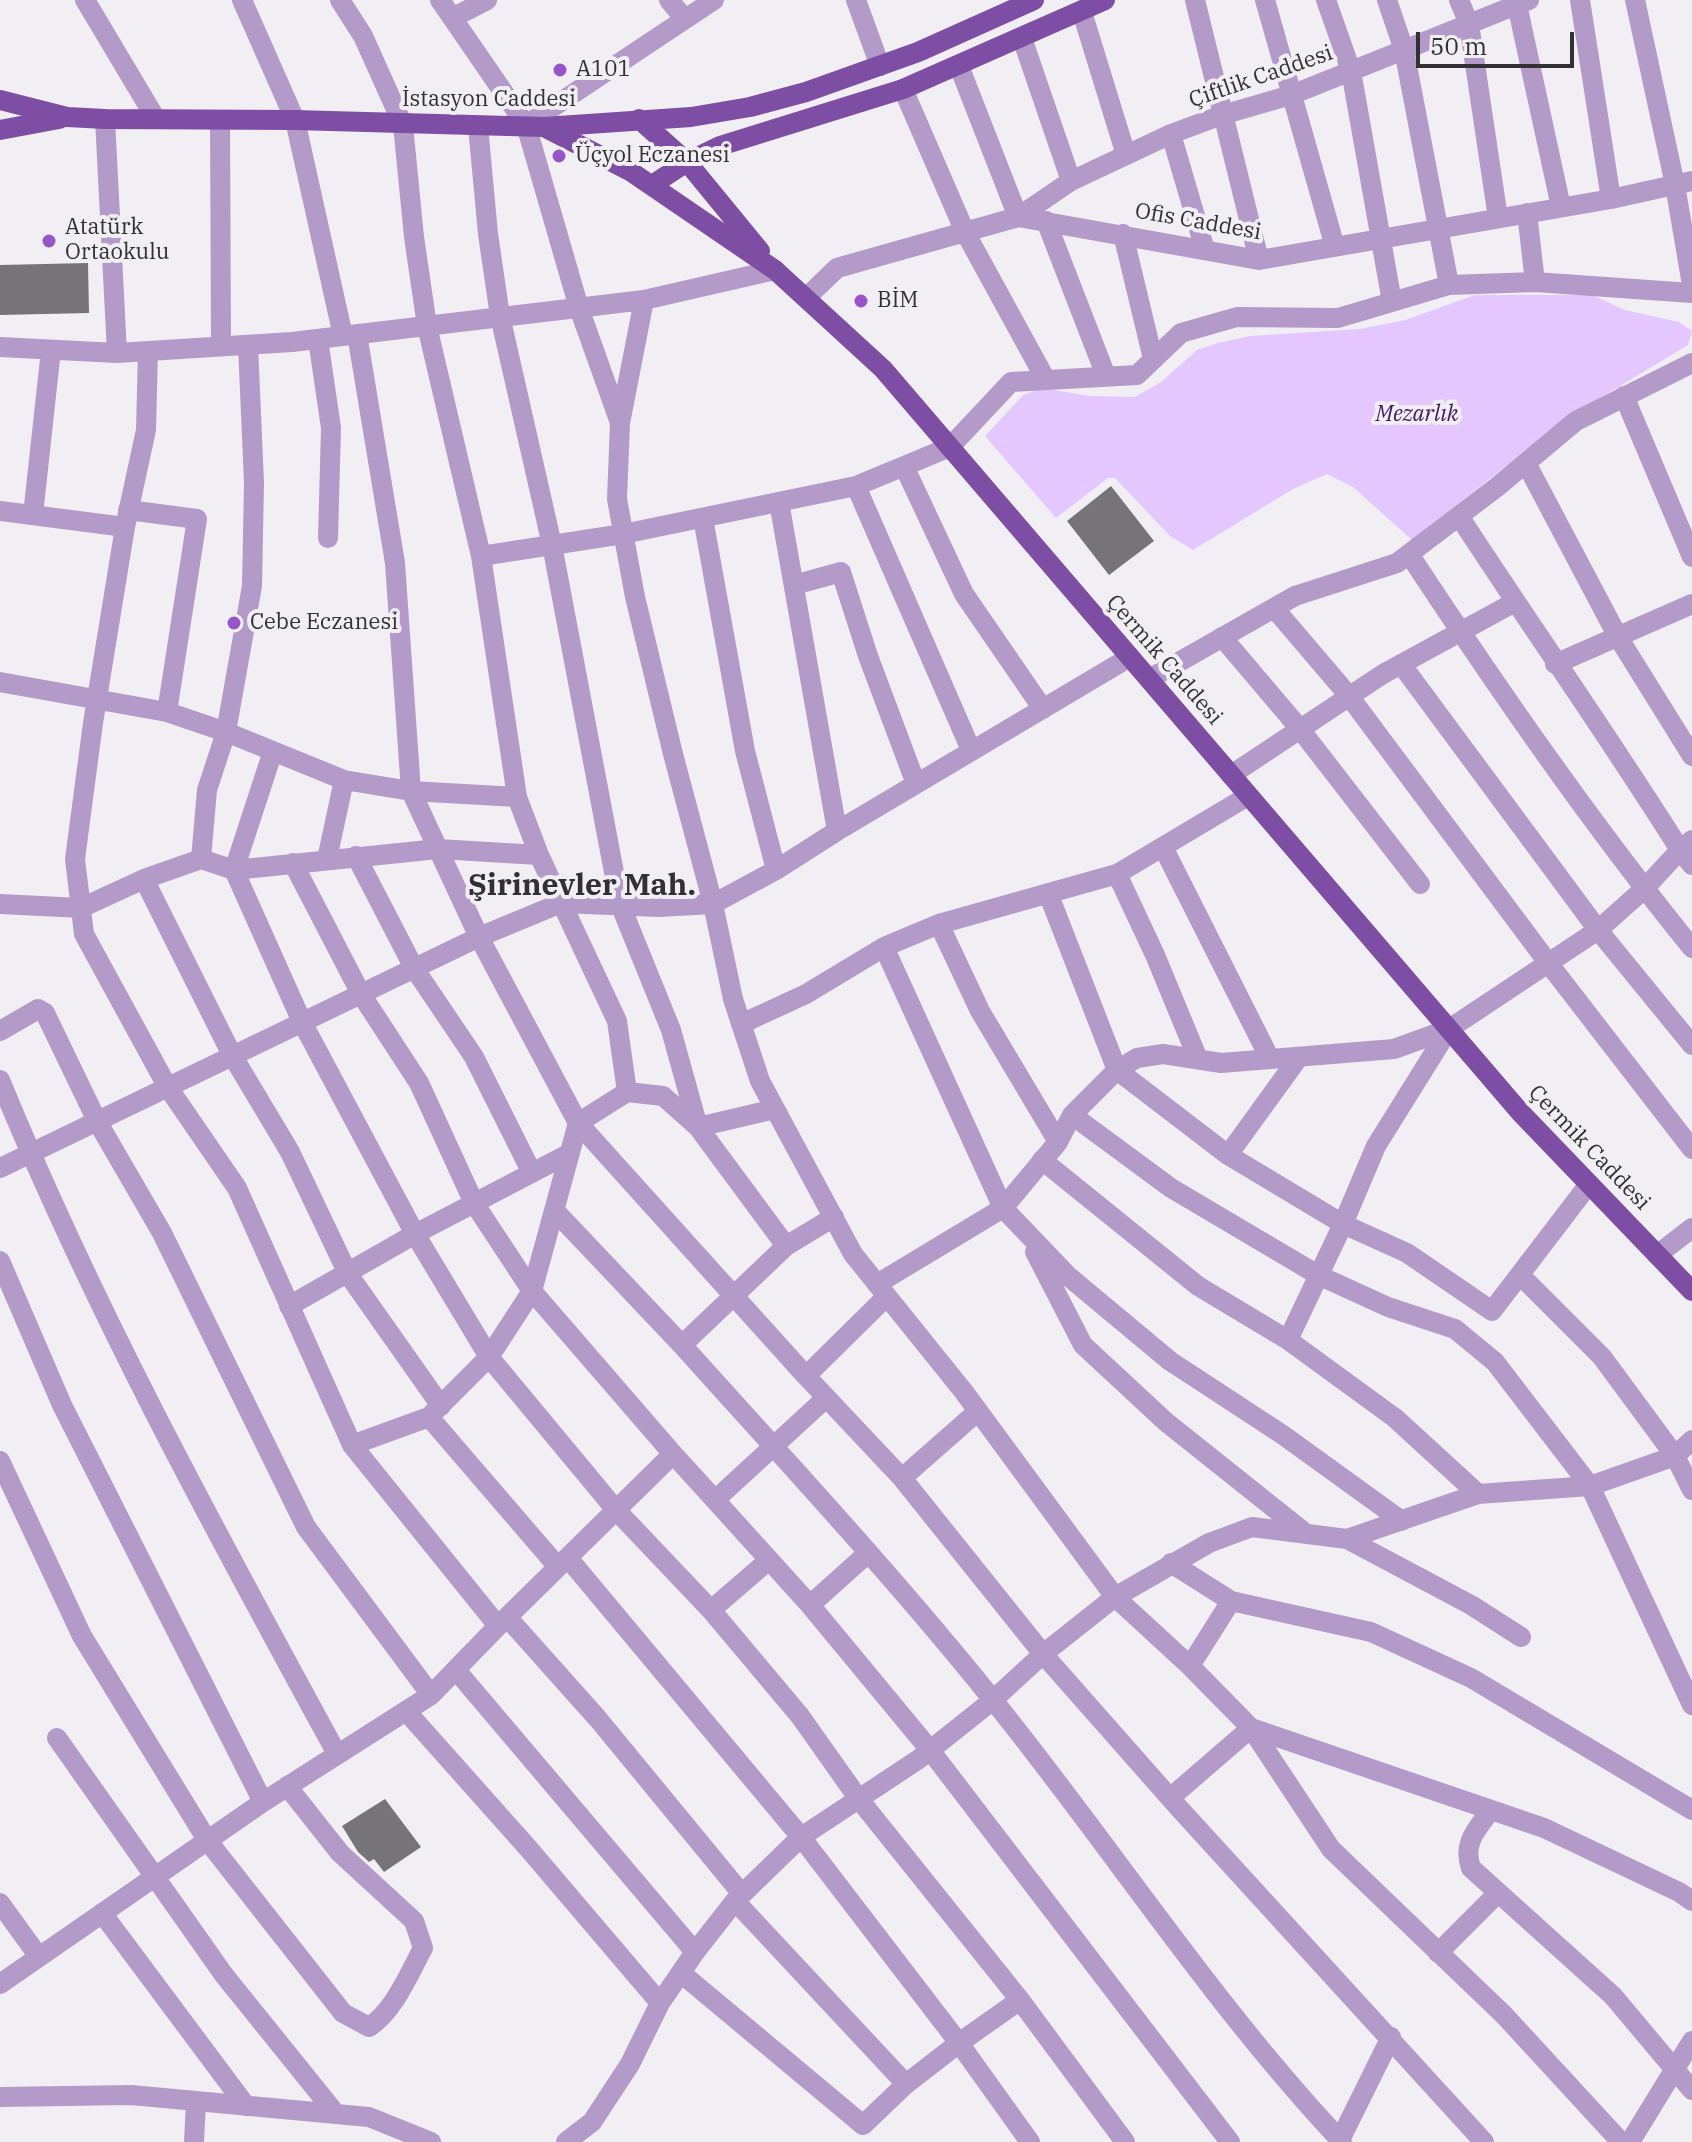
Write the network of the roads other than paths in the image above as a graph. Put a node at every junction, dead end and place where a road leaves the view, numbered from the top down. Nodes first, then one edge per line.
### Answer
1 (85, 0) edge
2 (242, 0) edge
3 (340, 0) edge
4 (440, 0) edge
5 (487, 0) edge
6 (669, 0) edge
7 (714, 0) edge
8 (856, 0) edge
9 (1034, 0) edge
10 (1105, 0) edge
11 (1195, 0) edge
12 (1265, 0) edge
13 (1326, 0) edge
14 (1387, 0) edge
15 (1459, 0) edge
16 (1580, 0) edge
17 (1635, 0) edge
18 (1521, 1) edge
19 (1009, 5) edge
20 (1082, 12) junction
21 (452, 18) junction
22 (684, 18) junction
23 (1469, 24) junction
24 (1022, 38) junction
25 (1404, 50) junction
26 (880, 66) junction
27 (959, 66) junction
28 (1351, 71) junction
29 (903, 89) junction
30 (1291, 95) junction
31 (0, 100) edge
32 (1222, 115) junction
33 (67, 117) junction
34 (105, 119) junction
35 (156, 119) junction
36 (639, 119) junction
37 (220, 120) junction
38 (295, 120) junction
39 (403, 125) junction
40 (478, 126) junction
41 (535, 126) junction
42 (0, 130) edge
43 (1171, 134) junction
44 (1126, 155) junction
45 (687, 162) junction
46 (1071, 181) junction
47 (1683, 183) edge
48 (652, 185) junction
49 (1611, 199) junction
50 (1561, 207) junction
51 (1527, 213) junction
52 (1018, 217) junction
53 (1498, 218) junction
54 (1046, 221) junction
55 (1440, 228) junction
56 (965, 232) junction
57 (1123, 234) junction
58 (1381, 238) junction
59 (1335, 247) junction
60 (1205, 250) junction
61 (1259, 260) junction
62 (775, 270) junction
63 (1535, 282) junction
64 (1449, 285) junction
65 (1692, 285) edge
66 (1692, 293) edge
67 (806, 298) junction
68 (644, 300) junction
69 (1392, 302) junction
70 (579, 308) junction
71 (500, 316) junction
72 (427, 326) junction
73 (350, 335) junction
74 (318, 339) junction
75 (248, 345) junction
76 (221, 346) junction
77 (0, 347) edge
78 (51, 350) junction
79 (148, 351) junction
80 (117, 353) junction
81 (1153, 359) junction
82 (1692, 363) edge
83 (1106, 376) junction
84 (1046, 380) junction
85 (1624, 396) junction
86 (620, 423) junction
87 (950, 447) junction
88 (1526, 463) junction
89 (904, 466) junction
90 (856, 486) junction
91 (779, 502) junction
92 (0, 511) edge
93 (33, 515) junction
94 (1459, 516) junction
95 (126, 518) junction
96 (703, 518) junction
97 (623, 534) junction
98 (328, 538) dead end
99 (552, 545) junction
100 (1409, 554) junction
101 (481, 556) junction
102 (1692, 557) edge
103 (794, 585) junction
104 (1515, 602) junction
105 (1274, 608) junction
106 (1688, 613) edge
107 (1461, 632) junction
108 (1222, 637) junction
109 (1618, 637) junction
110 (1130, 657) junction
111 (1401, 664) junction
112 (1555, 664) junction
113 (1149, 679) junction
114 (0, 682) edge
115 (1349, 696) junction
116 (97, 698) junction
117 (1043, 709) junction
118 (167, 712) junction
119 (1300, 729) junction
120 (226, 732) junction
121 (971, 750) junction
122 (273, 751) junction
123 (1692, 756) edge
124 (1231, 775) junction
125 (344, 780) junction
126 (916, 784) junction
127 (411, 791) junction
128 (1248, 796) junction
129 (517, 797) junction
130 (837, 831) junction
131 (1163, 847) junction
132 (438, 849) junction
133 (1688, 852) edge
134 (539, 855) junction
135 (356, 856) junction
136 (201, 859) junction
137 (327, 859) junction
138 (293, 863) junction
139 (234, 870) junction
140 (776, 870) junction
141 (1117, 874) junction
142 (144, 879) junction
143 (1420, 884) dead end
144 (1644, 889) junction
145 (1048, 893) junction
146 (561, 903) junction
147 (0, 904) edge
148 (620, 904) junction
149 (713, 904) junction
150 (81, 908) junction
151 (939, 924) junction
152 (1598, 930) junction
153 (479, 937) junction
154 (884, 947) junction
155 (1692, 948) edge
156 (1549, 964) junction
157 (414, 968) junction
158 (361, 994) junction
159 (302, 1022) junction
160 (741, 1024) junction
161 (1449, 1029) junction
162 (0, 1031) edge
163 (1692, 1045) edge
164 (232, 1055) junction
165 (1299, 1057) junction
166 (1198, 1059) junction
167 (1270, 1059) junction
168 (1117, 1070) junction
169 (0, 1080) edge
170 (167, 1086) junction
171 (627, 1092) junction
172 (775, 1109) junction
173 (1072, 1115) junction
174 (97, 1121) junction
175 (578, 1123) junction
176 (698, 1127) junction
177 (1058, 1142) junction
178 (1692, 1149) edge
179 (570, 1153) junction
180 (30, 1154) junction
181 (1228, 1155) junction
182 (1042, 1160) junction
183 (0, 1168) edge
184 (531, 1171) junction
185 (1589, 1184) junction
186 (474, 1203) junction
187 (1003, 1208) junction
188 (554, 1210) junction
189 (834, 1217) junction
190 (1343, 1224) junction
191 (1692, 1228) edge
192 (1025, 1230) junction
193 (415, 1234) junction
194 (786, 1246) junction
195 (1657, 1255) junction
196 (0, 1261) edge
197 (348, 1274) junction
198 (1318, 1275) junction
199 (1520, 1275) junction
200 (882, 1290) junction
201 (532, 1291) junction
202 (1692, 1291) edge
203 (733, 1296) junction
204 (289, 1306) junction
205 (1288, 1340) junction
206 (682, 1345) junction
207 (489, 1357) junction
208 (806, 1376) junction
209 (826, 1398) junction
210 (435, 1412) junction
211 (977, 1412) junction
212 (1692, 1440) edge
213 (352, 1445) junction
214 (773, 1447) junction
215 (673, 1454) junction
216 (1675, 1456) junction
217 (0, 1461) edge
218 (902, 1478) junction
219 (1590, 1486) junction
220 (1692, 1490) edge
221 (1478, 1494) junction
222 (715, 1500) junction
223 (616, 1510) junction
224 (1402, 1521) junction
225 (1304, 1532) junction
226 (1347, 1539) junction
227 (868, 1553) junction
228 (769, 1560) junction
229 (563, 1562) junction
230 (1171, 1563) junction
231 (1115, 1597) junction
232 (1231, 1601) junction
233 (810, 1605) junction
234 (711, 1610) junction
235 (502, 1621) junction
236 (1521, 1637) dead end
237 (1043, 1654) junction
238 (1190, 1666) junction
239 (456, 1670) junction
240 (431, 1695) junction
241 (993, 1700) junction
242 (1692, 1705) edge
243 (406, 1711) junction
244 (1251, 1728) junction
245 (57, 1738) dead end
246 (930, 1750) junction
247 (337, 1754) junction
248 (287, 1786) junction
249 (858, 1798) junction
250 (1170, 1798) junction
251 (263, 1802) junction
252 (1691, 1807) edge
253 (1491, 1810) junction
254 (801, 1837) junction
255 (207, 1840) junction
256 (155, 1875) junction
257 (1497, 1894) junction
258 (738, 1898) junction
259 (1692, 1901) edge
260 (0, 1903) edge
261 (102, 1913) junction
262 (695, 1952) junction
263 (1438, 1953) junction
264 (39, 1957) junction
265 (681, 1973) junction
266 (0, 1984) edge
267 (1020, 2000) junction
268 (660, 2003) junction
269 (1391, 2037) junction
270 (1692, 2041) edge
271 (959, 2043) junction
272 (1675, 2070) junction
273 (906, 2084) junction
274 (1692, 2090) edge
275 (0, 2097) edge
276 (196, 2102) junction
277 (246, 2106) junction
278 (336, 2114) junction
279 (1341, 2141) edge
280 (194, 2142) edge
281 (431, 2142) edge
282 (566, 2142) edge
283 (1030, 2142) edge
284 (1125, 2142) edge
285 (1230, 2142) edge
286 (1484, 2142) edge
287 (1621, 2142) edge
288 (1630, 2142) edge

1 - 35 street
2 - 38 street
3 - 39 street
4 - 21 street
5 - 21 street
6 - 22 street
7 - 22 street
8 - 26 street
9 - 19 main road, İstasyon Caddesi
10 - 20 main road
11 - 32 street
12 - 30 street
13 - 28 street
14 - 25 street
15 - 23 street
16 - 49 street
17 - 47 street
18 - 23 street, Çiftlik Caddesi
18 - 50 street
19 - 26 main road, İstasyon Caddesi
20 - 24 main road
20 - 44 street
21 - 41 street
22 - 41 street
23 - 25 street, Çiftlik Caddesi
23 - 53 street
24 - 27 main road
24 - 46 street
25 - 28 street, Çiftlik Caddesi
25 - 55 street
26 - 36 main road, İstasyon Caddesi
27 - 29 main road
27 - 52 street
28 - 30 street, Çiftlik Caddesi
28 - 58 street
29 - 45 main road
29 - 56 street
30 - 32 street, Çiftlik Caddesi
30 - 59 street
31 - 33 main road
32 - 43 street, Çiftlik Caddesi
32 - 61 street
33 - 34 main road, İstasyon Caddesi
33 - 42 main road
34 - 35 main road, İstasyon Caddesi
34 - 80 street
35 - 37 main road, İstasyon Caddesi
36 - 41 main road, İstasyon Caddesi
36 - 45 main road
37 - 38 main road, İstasyon Caddesi
37 - 76 street
38 - 39 main road, İstasyon Caddesi
38 - 73 street
39 - 40 main road, İstasyon Caddesi
39 - 72 street
40 - 41 main road, İstasyon Caddesi
40 - 71 street
41 - 48 main road, Çermik Caddesi
41 - 70 street
43 - 44 street, Çiftlik Caddesi
43 - 60 street
44 - 46 street, Çiftlik Caddesi
45 - 48 main road
45 - 62 main road
46 - 52 street, Çiftlik Caddesi
47 - 49 street, Ofis Caddesi
47 - 65 street
48 - 62 main road, Çermik Caddesi
49 - 50 street, Ofis Caddesi
50 - 51 street, Ofis Caddesi
51 - 53 street, Ofis Caddesi
51 - 63 street
52 - 54 street, Ofis Caddesi
52 - 56 street, Ofis Caddesi
53 - 55 street, Ofis Caddesi
54 - 57 street, Ofis Caddesi
54 - 83 street
55 - 58 street, Ofis Caddesi
55 - 64 street
56 - 67 street, Ofis Caddesi
56 - 84 street
57 - 60 street, Ofis Caddesi
57 - 81 street
58 - 59 street, Ofis Caddesi
58 - 69 street
59 - 61 street, Ofis Caddesi
60 - 61 street, Ofis Caddesi
62 - 67 main road, Çermik Caddesi
62 - 68 street
63 - 64 street
63 - 66 street
64 - 69 street
67 - 87 main road, Çermik Caddesi
68 - 70 street
68 - 86 street
69 - 81 street
70 - 71 street
70 - 86 street
71 - 72 street
71 - 99 street
72 - 73 street
72 - 101 street
73 - 74 street
73 - 127 street
74 - 75 street
74 - 98 street
75 - 76 street
75 - 120 street
76 - 79 street
77 - 78 street
78 - 80 street
78 - 93 street
79 - 80 street
79 - 95 street
81 - 83 street
82 - 85 street
83 - 84 street
84 - 87 street
85 - 88 street
85 - 102 street
86 - 97 street
87 - 89 street
87 - 110 main road, Çermik Caddesi
88 - 94 street
88 - 109 street
89 - 90 street
89 - 117 street
90 - 91 street
90 - 121 street
91 - 96 street
91 - 103 street
92 - 93 street
93 - 95 street
94 - 100 street
94 - 104 street
95 - 116 street
95 - 118 street
96 - 97 street
96 - 140 street
97 - 99 street
97 - 149 street
99 - 101 street
99 - 148 street
100 - 105 street
100 - 107 street
101 - 129 street
103 - 126 street
103 - 130 street
104 - 107 street
104 - 112 street
105 - 108 street
105 - 115 street
106 - 109 street
107 - 111 street
107 - 144 street
108 - 113 street
108 - 119 street
109 - 112 street
109 - 123 street
110 - 113 main road, Çermik Caddesi
110 - 117 street
111 - 115 street
111 - 152 street
112 - 133 street
113 - 124 main road, Çermik Caddesi
114 - 116 street
115 - 119 street
115 - 156 street
116 - 118 street
116 - 150 street
117 - 121 street
118 - 120 street
119 - 124 street
119 - 143 street
120 - 122 street
120 - 136 street
121 - 126 street
122 - 125 street
122 - 139 street
124 - 128 main road, Çermik Caddesi
125 - 127 street
125 - 137 street
126 - 130 street
127 - 129 street
127 - 132 street
128 - 131 street
128 - 161 main road, Çermik Caddesi
129 - 134 street
130 - 140 street
131 - 141 street
131 - 167 street
132 - 134 street
132 - 135 street
132 - 153 street
133 - 144 street
134 - 146 street
135 - 137 street
135 - 157 street
136 - 139 street
136 - 142 street
137 - 138 street
138 - 139 street
138 - 158 street
139 - 159 street
140 - 149 street
141 - 145 street
141 - 166 street
142 - 150 street
142 - 164 street
144 - 152 street
144 - 155 street
145 - 151 street
145 - 168 street
146 - 148 street
146 - 153 street
146 - 171 street
147 - 150 street
148 - 149 street
148 - 176 street
149 - 160 street
150 - 170 street
151 - 154 street
151 - 177 street
152 - 156 street
152 - 163 street
153 - 157 street
153 - 175 street
154 - 160 street
154 - 187 street
156 - 161 street
156 - 178 street
157 - 158 street
157 - 184 street
158 - 159 street
158 - 186 street
159 - 164 street
159 - 193 street
160 - 172 street
161 - 165 street
161 - 185 main road, Çermik Caddesi
161 - 190 street
162 - 174 street
164 - 170 street
164 - 197 street
165 - 167 street
165 - 181 street
166 - 167 street
166 - 168 street
168 - 173 street
168 - 181 street
169 - 180 street
170 - 174 street
170 - 204 street
171 - 175 street
171 - 176 street
172 - 176 street
172 - 189 street
173 - 177 street
173 - 198 street
174 - 180 street
174 - 240 street
175 - 179 street
175 - 203 street
176 - 194 street
177 - 182 street
179 - 184 street
179 - 188 street
180 - 183 street
180 - 247 street
181 - 190 street
182 - 187 street
182 - 205 street
184 - 186 street
185 - 195 main road, Çermik Caddesi
185 - 199 street
186 - 193 street
186 - 201 street
187 - 192 street
187 - 200 street
188 - 201 street
188 - 206 street
189 - 194 street
189 - 200 street
190 - 198 street
190 - 199 street
191 - 195 street
192 - 224 street
192 - 225 street
193 - 197 street
193 - 207 street
194 - 203 street
195 - 202 main road, Çermik Caddesi
196 - 251 street
197 - 204 street
197 - 210 street
198 - 205 street
198 - 219 street
199 - 216 street
200 - 208 street
200 - 211 street
201 - 207 street
201 - 215 street
203 - 206 street
203 - 208 street
204 - 213 street
205 - 221 street
206 - 214 street
207 - 210 street
207 - 223 street
208 - 209 street
209 - 214 street
209 - 218 street
210 - 213 street
210 - 229 street
211 - 218 street
211 - 231 street
212 - 216 street
213 - 235 street
214 - 222 street
214 - 227 street
215 - 222 street
215 - 223 street
216 - 219 street
216 - 220 street
217 - 255 street
218 - 237 street
219 - 221 street
219 - 242 street
221 - 224 street
222 - 228 street
223 - 229 street
223 - 234 street
224 - 226 street
225 - 226 street
225 - 230 street
226 - 236 street
227 - 233 street
227 - 241 street
228 - 233 street
228 - 234 street
229 - 235 street
229 - 254 street
230 - 231 street
230 - 232 street
231 - 237 street
231 - 238 street
232 - 238 street
232 - 252 street
233 - 246 street
234 - 249 street
235 - 239 street
235 - 258 street
237 - 241 street
237 - 250 street
238 - 244 street
239 - 240 street
239 - 262 street
240 - 243 street
241 - 246 street
241 - 279 street
243 - 247 street
243 - 268 street
244 - 250 street
244 - 253 street
244 - 263 street
245 - 256 street
246 - 249 street
246 - 285 street
247 - 248 street
248 - 251 street
248 - 255 street
249 - 254 street
249 - 267 street
250 - 269 street
251 - 255 street
253 - 257 street
253 - 259 street
254 - 258 street
254 - 271 street
255 - 256 street
256 - 261 street
256 - 278 street
257 - 263 street
257 - 272 street
258 - 262 street
258 - 273 street
260 - 264 street
261 - 264 street
261 - 277 street
262 - 265 street
263 - 287 street
264 - 266 street
265 - 268 street
265 - 273 street
267 - 271 street
267 - 284 street
268 - 282 street
269 - 279 street
269 - 286 street
270 - 272 street
271 - 273 street
271 - 283 street
272 - 274 street
272 - 288 street
275 - 276 street
276 - 277 street
276 - 280 street
277 - 278 street
278 - 281 street

